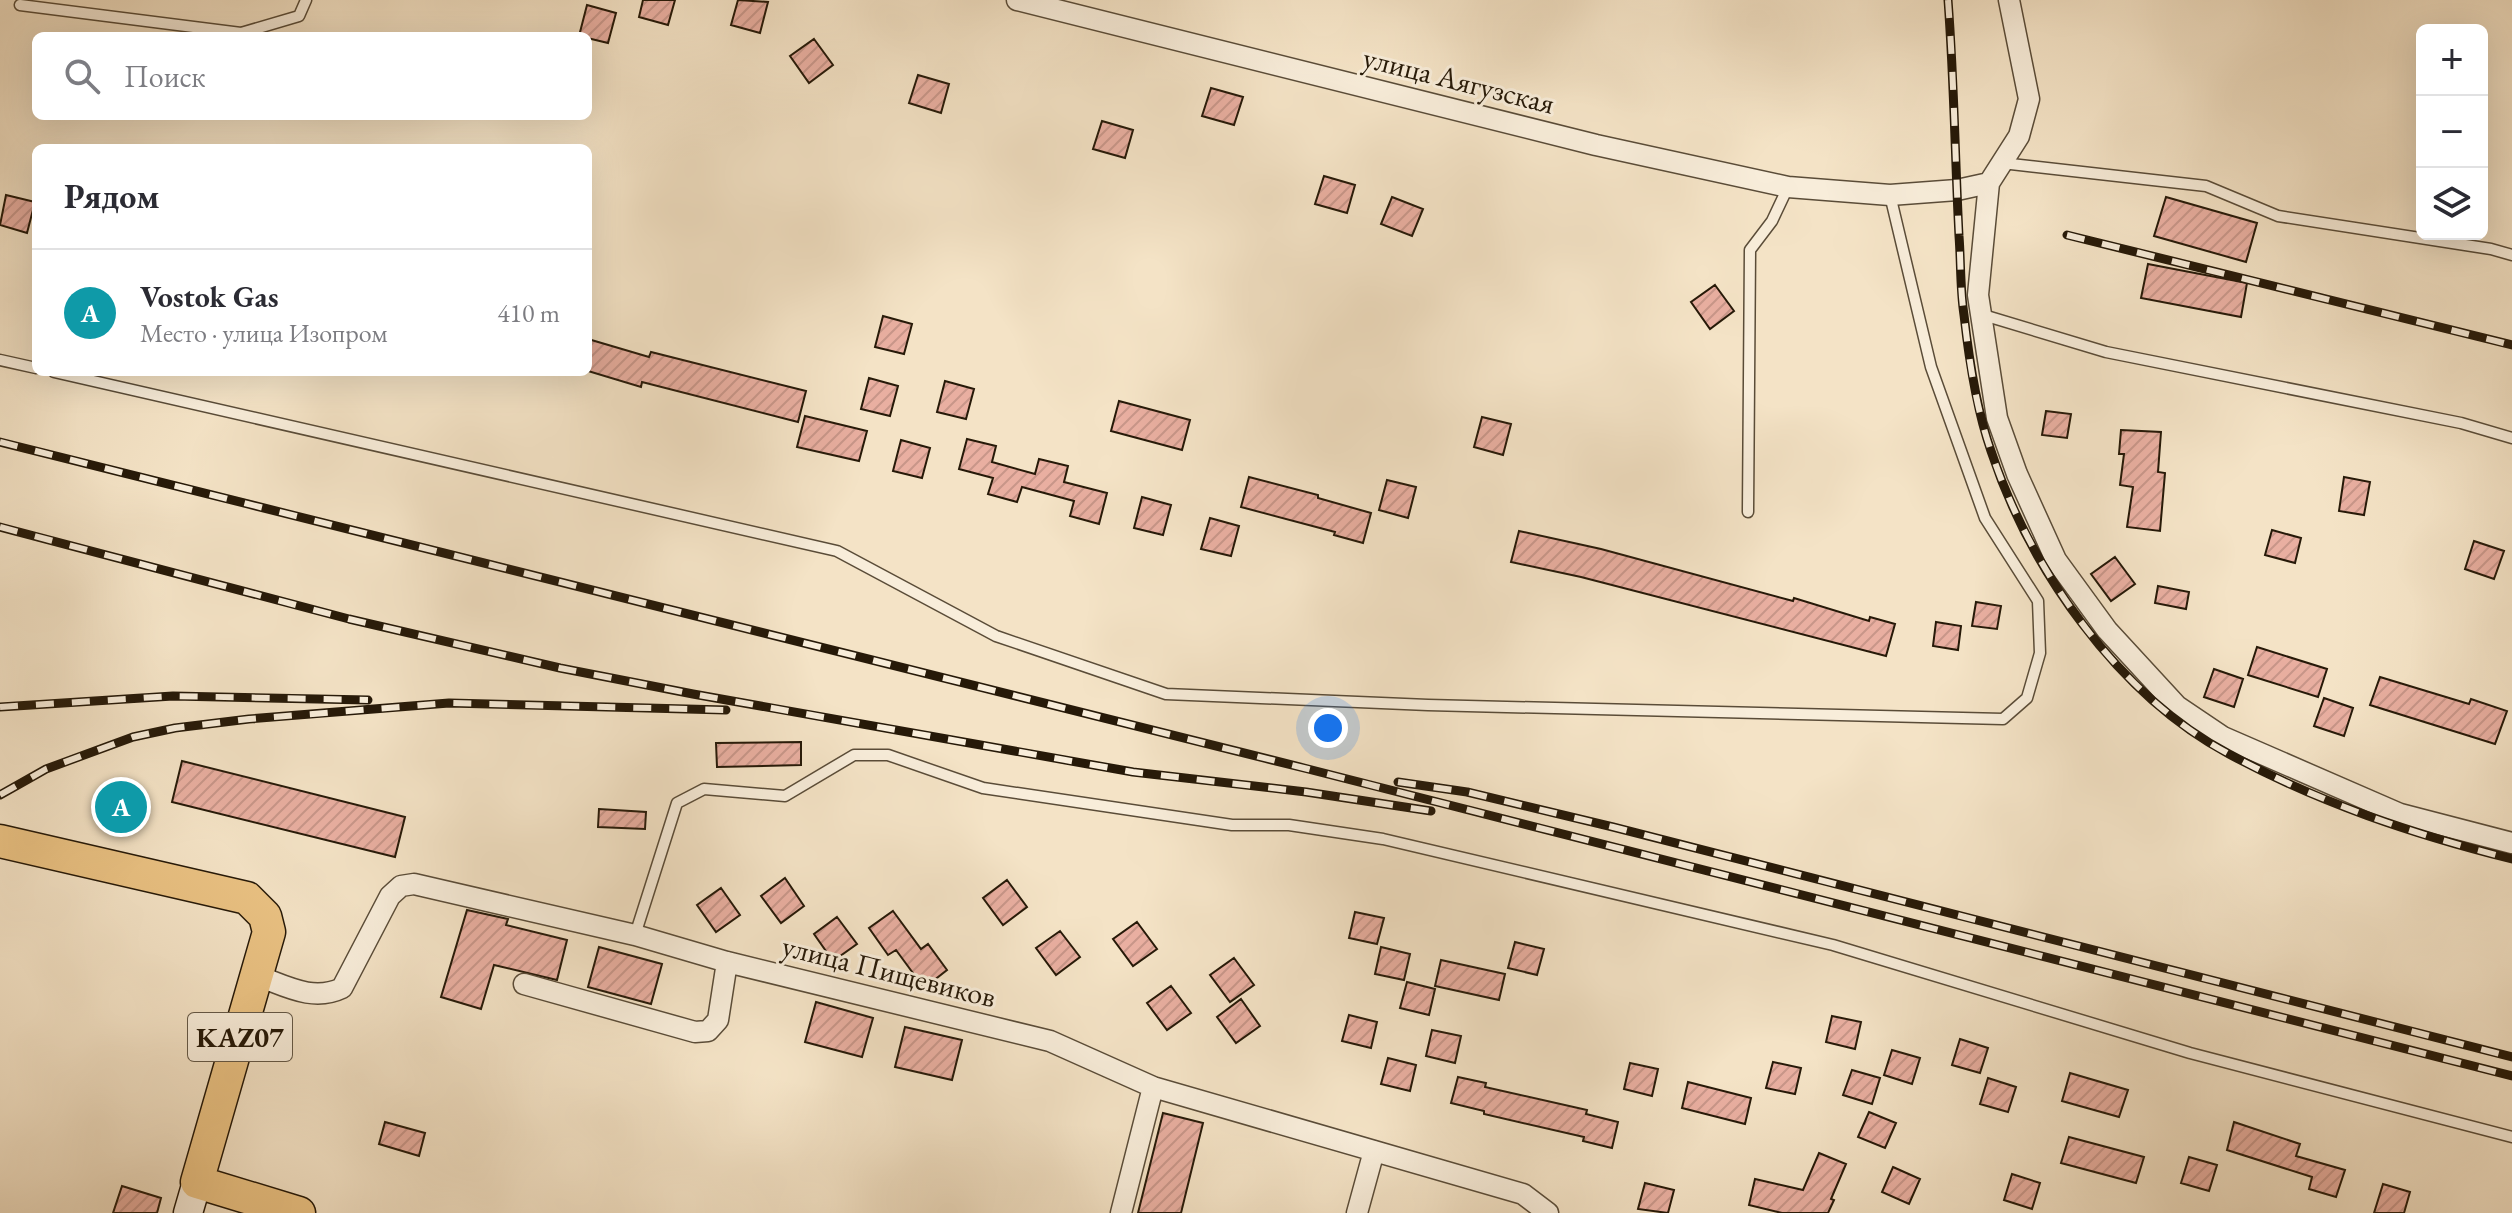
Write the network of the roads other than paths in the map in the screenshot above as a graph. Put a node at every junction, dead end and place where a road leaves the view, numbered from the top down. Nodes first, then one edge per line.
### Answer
1 (306, 0) edge
2 (1017, 0) edge
3 (2009, 0) edge
4 (20, 5) dead end
5 (233, 32) edge
6 (244, 32) edge
7 (2002, 163) junction
8 (1989, 183) junction
9 (1788, 187) junction
10 (1890, 195) junction
11 (2512, 255) edge
12 (1980, 314) junction
13 (0, 360) edge
14 (32, 367) edge
15 (71, 376) edge
16 (2512, 438) edge
17 (1748, 512) dead end
18 (0, 841) edge
19 (2512, 843) edge
20 (635, 935) junction
21 (727, 962) junction
22 (258, 976) junction
23 (524, 984) dead end
24 (1153, 1087) junction
25 (2512, 1137) edge
26 (1374, 1151) junction
27 (197, 1182) junction
28 (188, 1213) edge
29 (299, 1213) edge
30 (1121, 1213) edge
31 (1357, 1213) edge
32 (1548, 1213) edge

1 - 6 lane
2 - 9 street, улица Аягузская
3 - 7 street
4 - 5 lane
7 - 8 street
7 - 11 lane
8 - 10 street, улица Аягузская
8 - 12 street
9 - 10 street, улица Аягузская
9 - 17 lane
10 - 15 lane
12 - 16 lane
12 - 19 street
13 - 14 lane
18 - 22 highway, KAZ07
20 - 21 street, улица Пищевиков
20 - 22 street, улица Пищевиков
20 - 25 lane
21 - 23 street
21 - 24 street, улица Пищевиков
22 - 27 highway, KAZ07
24 - 26 street, улица Пищевиков
24 - 30 street
26 - 31 street
26 - 32 street, улица Пищевиков
27 - 28 main road
27 - 29 highway

